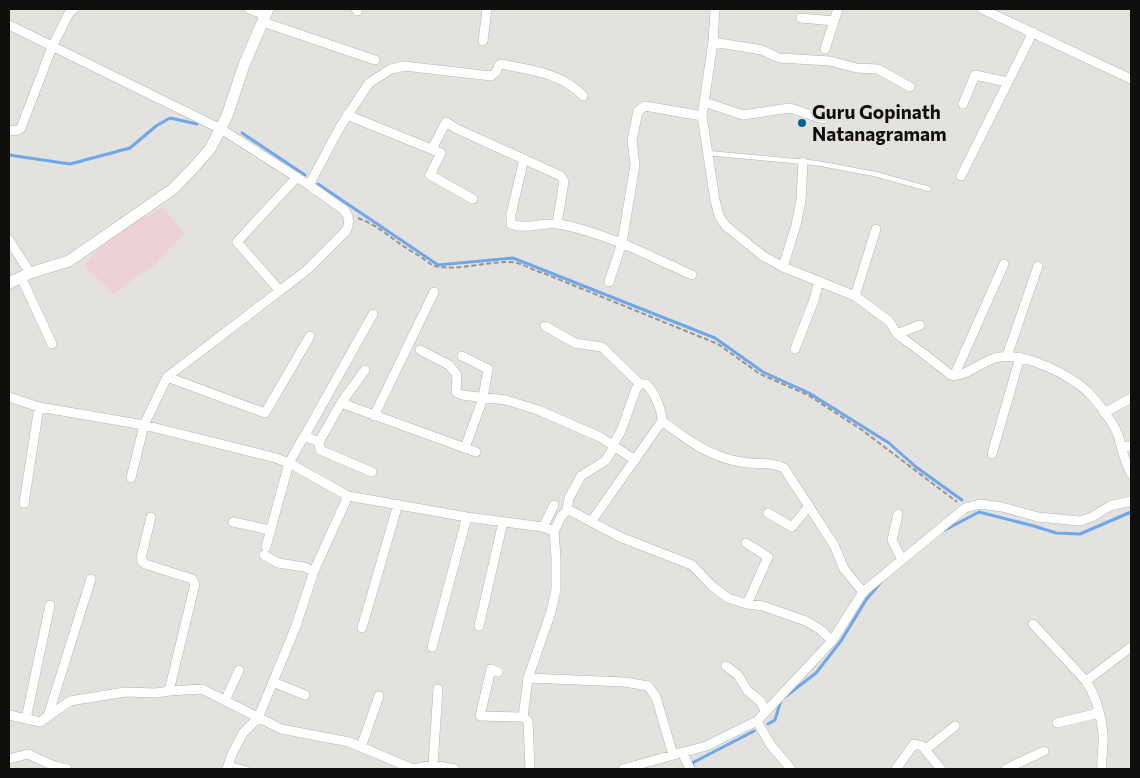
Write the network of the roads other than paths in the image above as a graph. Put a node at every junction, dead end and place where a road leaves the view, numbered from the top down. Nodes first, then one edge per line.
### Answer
1 (74, 9) edge
2 (249, 9) edge
3 (487, 9) edge
4 (715, 9) edge
5 (838, 9) edge
6 (982, 9) edge
7 (993, 11) edge
8 (266, 15) edge
9 (801, 18) dead end
10 (834, 21) junction
11 (9, 25) edge
12 (1033, 32) junction
13 (483, 41) dead end
14 (713, 42) junction
15 (52, 47) junction
16 (825, 49) dead end
17 (375, 60) dead end
18 (1131, 79) edge
19 (1008, 82) junction
20 (910, 87) dead end
21 (583, 96) dead end
22 (704, 102) junction
23 (963, 104) dead end
24 (347, 116) junction
25 (702, 116) junction
26 (823, 119) dead end
27 (221, 129) junction
28 (9, 131) edge
29 (432, 149) junction
30 (707, 153) junction
31 (524, 160) junction
32 (803, 162) junction
33 (961, 176) dead end
34 (298, 177) junction
35 (309, 185) junction
36 (929, 189) dead end
37 (473, 199) dead end
38 (557, 224) junction
39 (876, 229) dead end
40 (9, 240) edge
41 (622, 243) junction
42 (1004, 264) dead end
43 (1038, 266) dead end
44 (783, 267) junction
45 (26, 275) junction
46 (692, 275) dead end
47 (819, 281) junction
48 (609, 282) dead end
49 (9, 283) edge
50 (280, 291) junction
51 (434, 292) dead end
52 (855, 296) junction
53 (373, 314) dead end
54 (920, 325) dead end
55 (544, 326) dead end
56 (897, 334) junction
57 (310, 336) dead end
58 (52, 344) dead end
59 (795, 349) dead end
60 (420, 350) dead end
61 (462, 356) dead end
62 (1007, 356) junction
63 (1020, 357) junction
64 (365, 370) dead end
65 (954, 376) junction
66 (167, 378) junction
67 (640, 384) junction
68 (9, 396) edge
69 (483, 398) junction
70 (1131, 398) edge
71 (341, 403) junction
72 (39, 407) junction
73 (1104, 414) junction
74 (374, 416) junction
75 (662, 421) junction
76 (144, 425) junction
77 (304, 437) junction
78 (319, 442) junction
79 (613, 445) junction
80 (1121, 446) junction
81 (1131, 446) edge
82 (465, 448) junction
83 (476, 452) dead end
84 (992, 454) dead end
85 (635, 460) junction
86 (290, 463) junction
87 (372, 472) dead end
88 (1131, 474) edge
89 (131, 478) dead end
90 (348, 496) junction
91 (1131, 501) edge
92 (24, 503) dead end
93 (398, 504) junction
94 (554, 504) dead end
95 (809, 506) junction
96 (567, 510) junction
97 (768, 513) dead end
98 (898, 514) dead end
99 (151, 517) dead end
100 (467, 517) junction
101 (234, 522) dead end
102 (503, 522) junction
103 (591, 522) junction
104 (543, 527) junction
105 (270, 530) junction
106 (554, 531) junction
107 (746, 543) dead end
108 (902, 560) junction
109 (314, 571) junction
110 (91, 579) dead end
111 (863, 592) junction
112 (50, 604) dead end
113 (747, 604) junction
114 (1033, 624) dead end
115 (479, 626) dead end
116 (362, 628) dead end
117 (832, 641) junction
118 (432, 647) dead end
119 (1131, 647) edge
120 (726, 666) dead end
121 (239, 670) dead end
122 (498, 672) dead end
123 (528, 678) junction
124 (1086, 681) junction
125 (273, 682) junction
126 (438, 688) dead end
127 (169, 691) junction
128 (305, 695) dead end
129 (379, 696) dead end
130 (225, 701) junction
131 (765, 712) junction
132 (1099, 714) junction
133 (9, 715) edge
134 (48, 717) junction
135 (523, 717) junction
136 (258, 718) junction
137 (26, 719) junction
138 (758, 721) junction
139 (1056, 723) dead end
140 (955, 726) dead end
141 (361, 747) junction
142 (925, 750) junction
143 (1044, 751) dead end
144 (678, 754) junction
145 (10, 759) edge
146 (433, 765) junction
147 (228, 767) edge
148 (11, 769) edge
149 (67, 769) edge
150 (247, 769) edge
151 (455, 769) edge
152 (530, 769) edge
153 (624, 769) edge
154 (690, 769) edge
155 (790, 769) edge
156 (896, 769) edge
157 (941, 769) edge
158 (1006, 769) edge
159 (1102, 769) edge

1 - 15 street
2 - 8 street
3 - 13 street
4 - 14 street
5 - 10 street
6 - 7 street
7 - 12 street
8 - 17 street
8 - 27 street
9 - 10 street
10 - 16 street
11 - 15 street
12 - 18 street
12 - 19 street
14 - 20 street
14 - 22 street
15 - 27 street
15 - 28 street
19 - 23 street
19 - 33 street
21 - 24 street
22 - 25 street
22 - 26 street
24 - 29 street
24 - 35 street
25 - 30 street
25 - 41 street
27 - 34 street
27 - 45 street
29 - 31 street
29 - 37 street
30 - 32 lane
30 - 44 street
31 - 38 street
31 - 38 street
32 - 36 lane
32 - 44 street
34 - 35 street
34 - 50 street
35 - 50 street
38 - 41 street
39 - 52 street
40 - 45 street
41 - 46 street
41 - 48 street
42 - 65 street
43 - 62 street
44 - 47 street
45 - 49 street
45 - 58 street
47 - 52 street
47 - 59 street
50 - 66 street
51 - 74 street
52 - 56 street
53 - 77 street
54 - 56 street
55 - 67 street
56 - 65 street
57 - 66 street
60 - 69 street
61 - 69 street
62 - 63 street
62 - 65 street
63 - 73 street
63 - 84 street
64 - 71 street
66 - 76 street
67 - 75 street
67 - 79 street
68 - 72 street
69 - 79 street
69 - 82 street
70 - 73 street
71 - 74 street
71 - 78 street
72 - 76 street
72 - 92 street
73 - 80 street
74 - 82 street
75 - 85 street
75 - 95 street
76 - 86 street
76 - 89 street
77 - 78 street
77 - 86 street
78 - 87 street
79 - 85 street
79 - 96 street
80 - 81 street
80 - 88 street
82 - 83 street
85 - 103 street
86 - 90 street
86 - 105 street
90 - 93 street
90 - 109 street
91 - 108 street
93 - 100 street
93 - 116 street
94 - 104 street
95 - 97 street
95 - 111 street
96 - 103 street
96 - 106 street
98 - 108 street
99 - 127 street
100 - 102 street
100 - 118 street
101 - 105 street
102 - 104 street
102 - 115 street
103 - 113 street
104 - 106 street
105 - 109 street
106 - 123 street
107 - 113 street
108 - 111 street
109 - 125 street
110 - 134 street
111 - 117 street
112 - 137 street
113 - 117 street
114 - 124 street
117 - 131 street
119 - 124 street
120 - 131 street
121 - 130 street
122 - 135 street
123 - 135 street
123 - 144 street
124 - 132 street
125 - 128 street
125 - 136 street
126 - 146 street
127 - 130 street
127 - 134 street
129 - 141 street
130 - 136 street
131 - 138 street
132 - 139 street
132 - 159 street
133 - 137 street
134 - 137 street
135 - 152 street
136 - 141 street
136 - 147 street
138 - 144 street
138 - 155 street
140 - 142 street
141 - 146 street
142 - 156 street
142 - 157 street
143 - 158 street
144 - 153 street
144 - 154 street
145 - 148 street
145 - 149 street
146 - 151 street
147 - 150 lane

